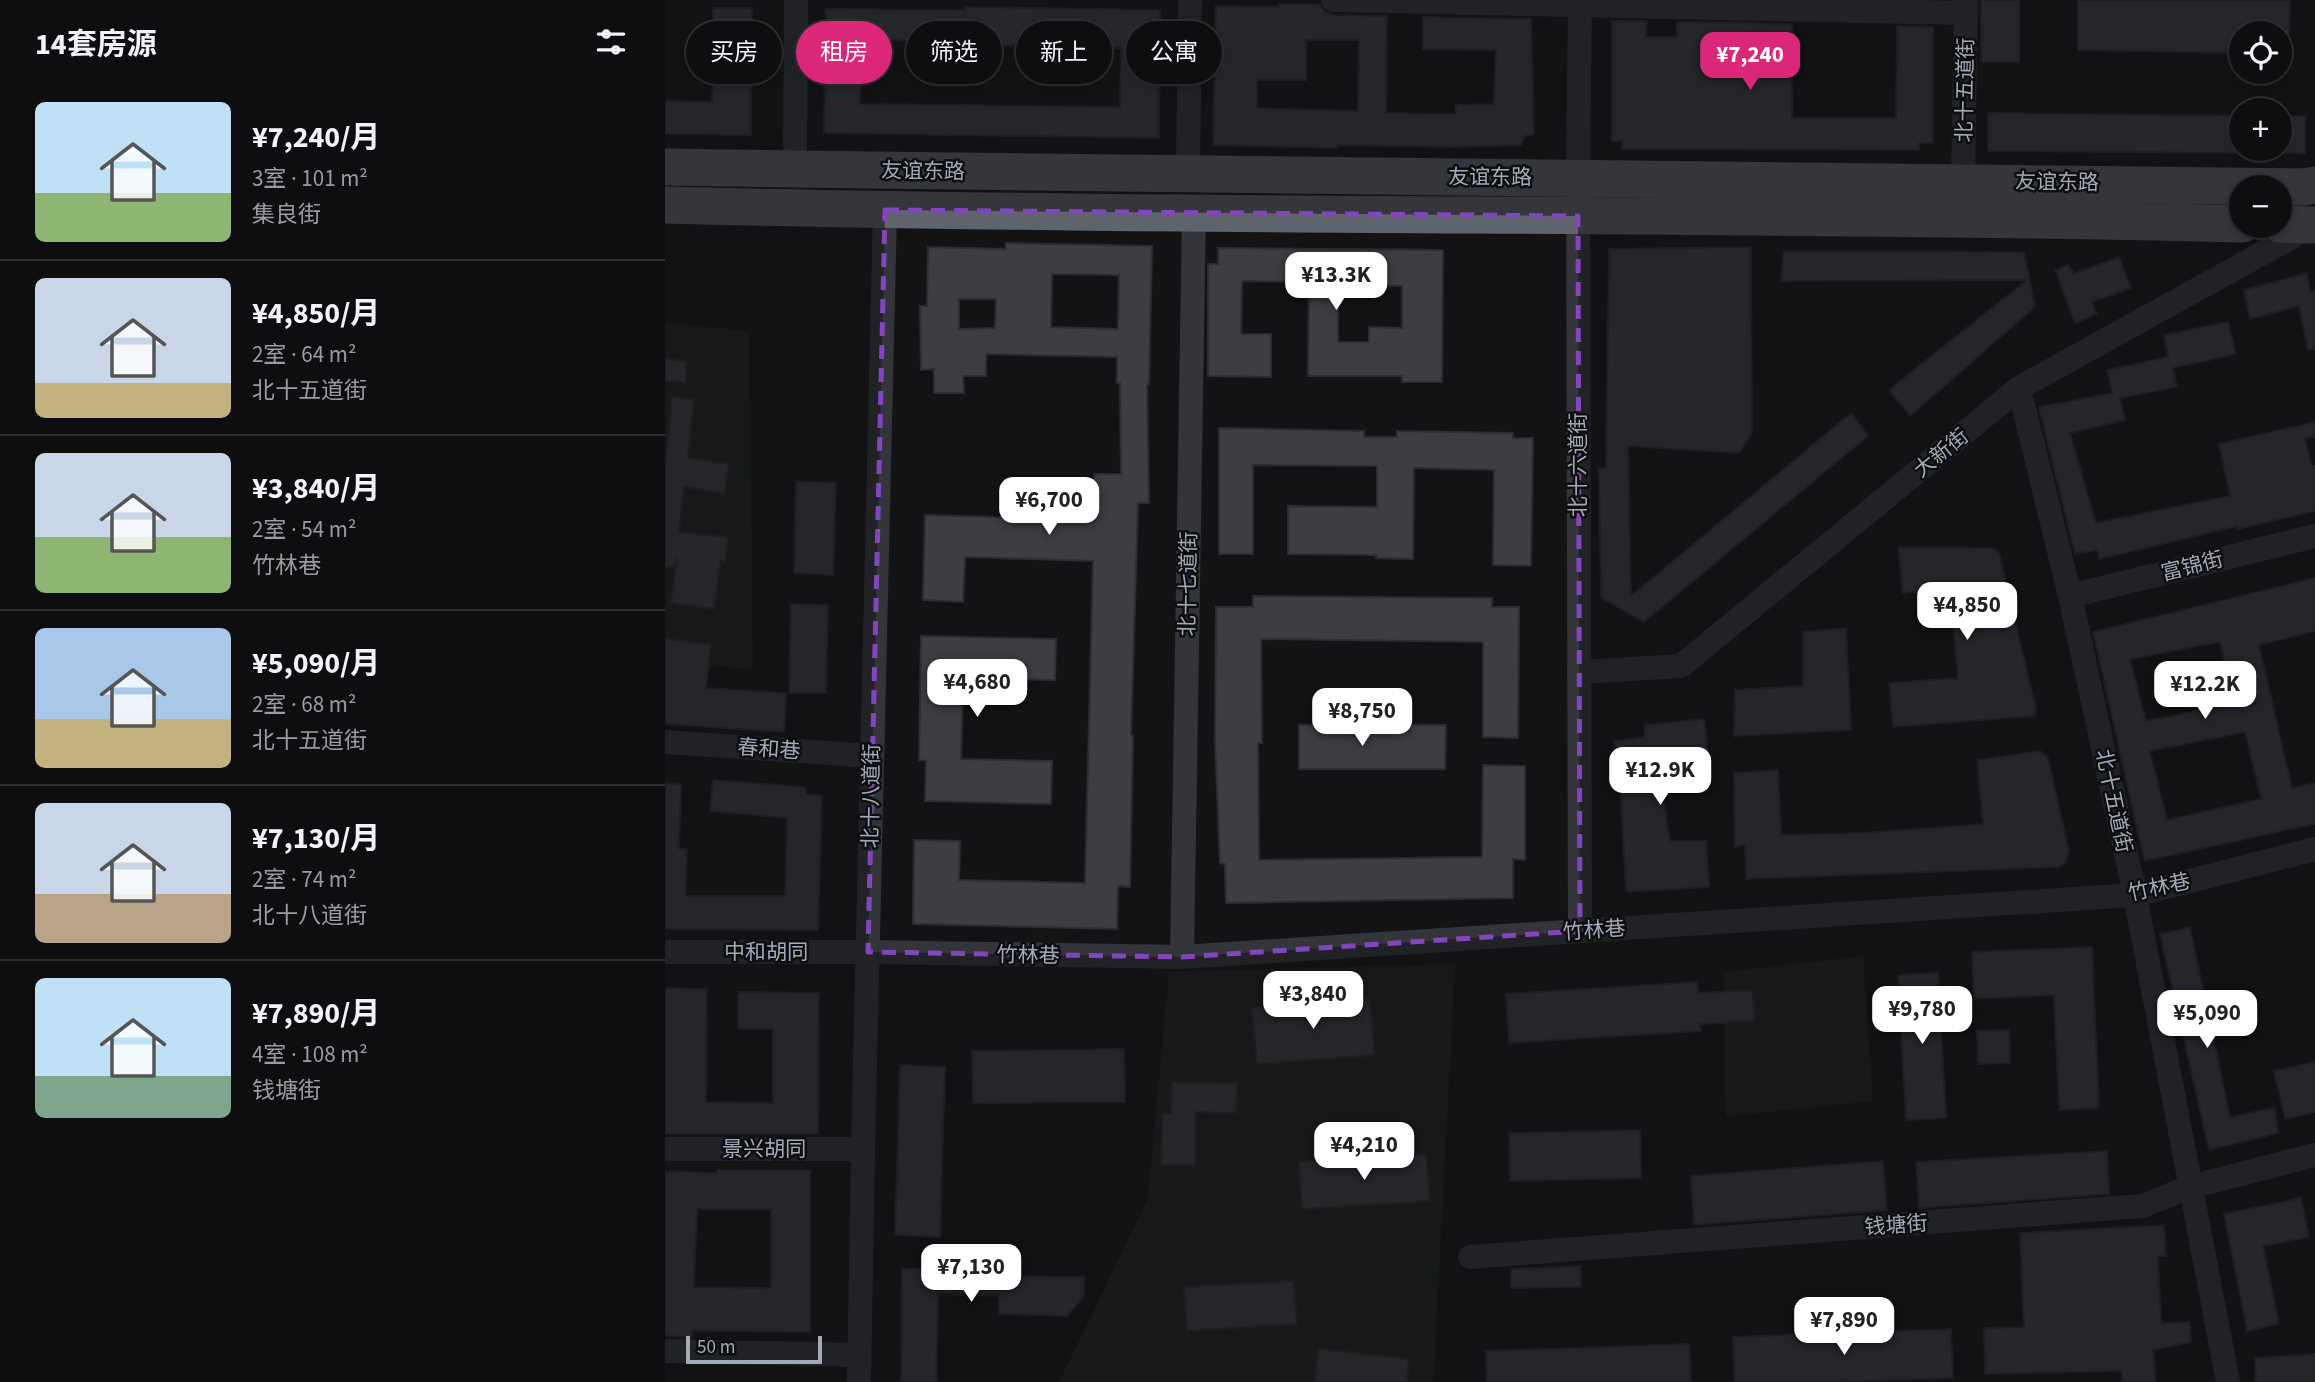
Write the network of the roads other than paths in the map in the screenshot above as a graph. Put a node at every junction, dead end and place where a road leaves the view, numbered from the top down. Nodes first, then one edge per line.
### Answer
1 (796, 0) edge
2 (1190, 0) edge
3 (1333, 0) edge
4 (1580, 3) edge
5 (1966, 6) edge
6 (665, 167) edge
7 (795, 169) junction
8 (1188, 175) junction
9 (1578, 177) junction
10 (1963, 181) junction
11 (2315, 185) edge
12 (665, 205) edge
13 (885, 210) junction
14 (1194, 212) junction
15 (1578, 216) junction
16 (2229, 224) edge
17 (2303, 225) edge
18 (2019, 388) junction
19 (2315, 536) edge
20 (2070, 596) junction
21 (1579, 672) junction
22 (665, 742) edge
23 (872, 756) junction
24 (2315, 849) edge
25 (2135, 895) junction
26 (1580, 931) junction
27 (665, 952) edge
28 (868, 952) junction
29 (1182, 957) junction
30 (665, 1149) edge
31 (863, 1149) junction
32 (2315, 1155) edge
33 (2190, 1187) junction
34 (1470, 1257) dead end
35 (665, 1351) edge
36 (859, 1355) junction
37 (859, 1382) edge
38 (2228, 1382) edge

1 - 7 street
2 - 8 street
3 - 4 street
4 - 5 street
4 - 9 street, 北十六道街
5 - 10 street, 北十五道街
6 - 7 highway, 友谊东路
7 - 8 highway, 友谊东路
8 - 9 highway, 友谊东路
9 - 10 highway, 友谊东路
9 - 15 street, 北十六道街
10 - 11 highway, 友谊东路
12 - 13 highway, 友谊东路
13 - 14 highway, 友谊东路
13 - 23 street, 北十八道街
14 - 15 highway, 友谊东路
14 - 29 street, 北十七道街
15 - 16 highway, 友谊东路
15 - 21 street, 北十六道街
17 - 18 street, 大新街
18 - 20 street, 北十五道街
18 - 21 street, 大新街
19 - 20 street, 富锦街
20 - 25 street, 北十五道街
21 - 26 street, 北十六道街
22 - 23 street, 春和巷
23 - 28 street, 北十八道街
24 - 25 street, 竹林巷
25 - 26 street, 竹林巷
25 - 33 street, 北十五道街
26 - 29 street, 竹林巷
27 - 28 street, 中和胡同
28 - 29 street, 竹林巷
28 - 31 street, 北十八道街
30 - 31 street, 景兴胡同
31 - 36 street, 北十八道街
32 - 33 street, 钱塘街
33 - 34 street, 钱塘街
33 - 38 street, 北十五道街
35 - 36 street
36 - 37 street, 北十八道街

